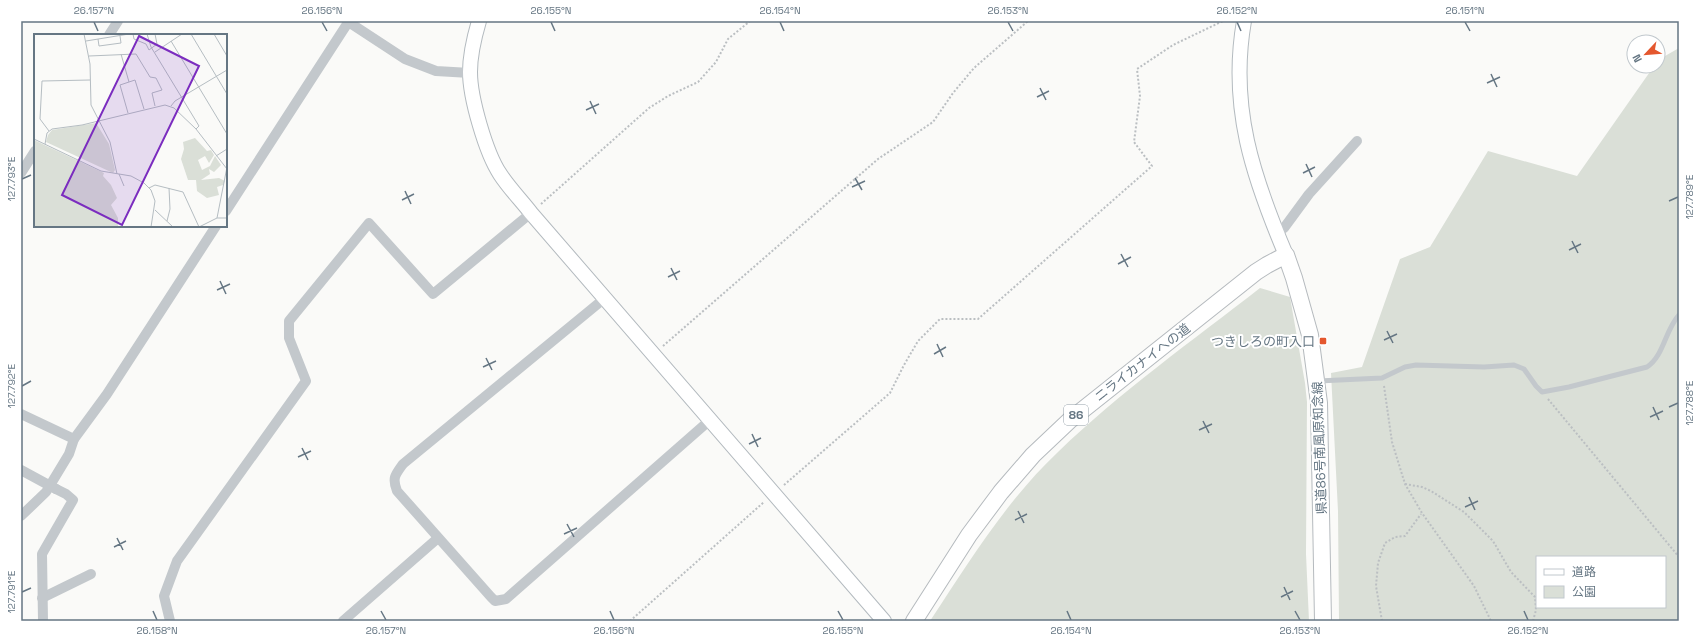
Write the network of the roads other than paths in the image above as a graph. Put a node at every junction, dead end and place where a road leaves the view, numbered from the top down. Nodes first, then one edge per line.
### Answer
1 (118, 21) edge
2 (348, 21) edge
3 (478, 21) edge
4 (1244, 21) edge
5 (110, 34) edge
6 (470, 73) junction
7 (1357, 141) dead end
8 (34, 153) edge
9 (21, 173) edge
10 (227, 209) edge
11 (531, 213) junction
12 (215, 227) edge
13 (1277, 233) junction
14 (1286, 255) junction
15 (605, 298) junction
16 (1679, 315) edge
17 (1317, 381) junction
18 (21, 414) edge
19 (710, 420) junction
20 (74, 439) junction
21 (21, 470) edge
22 (21, 516) edge
23 (438, 538) junction
24 (91, 574) dead end
25 (42, 598) junction
26 (43, 621) edge
27 (170, 621) edge
28 (343, 621) edge
29 (884, 621) edge
30 (914, 621) edge
31 (1323, 621) edge

1 - 5 street
2 - 6 street
2 - 10 street
3 - 6 street
4 - 13 street
6 - 11 street
7 - 13 street
8 - 9 street
11 - 15 street
11 - 27 street
12 - 20 street
13 - 14 street
14 - 17 main road, 県道86号南風原知念線
14 - 30 main road, ニライカナイへの道 / 86
15 - 19 street
15 - 23 street
16 - 17 lane
17 - 31 main road, 県道86号南風原知念線
18 - 20 street
19 - 23 street
19 - 29 street
20 - 22 street
21 - 25 street, bridge
23 - 28 street
24 - 25 street
25 - 26 street

